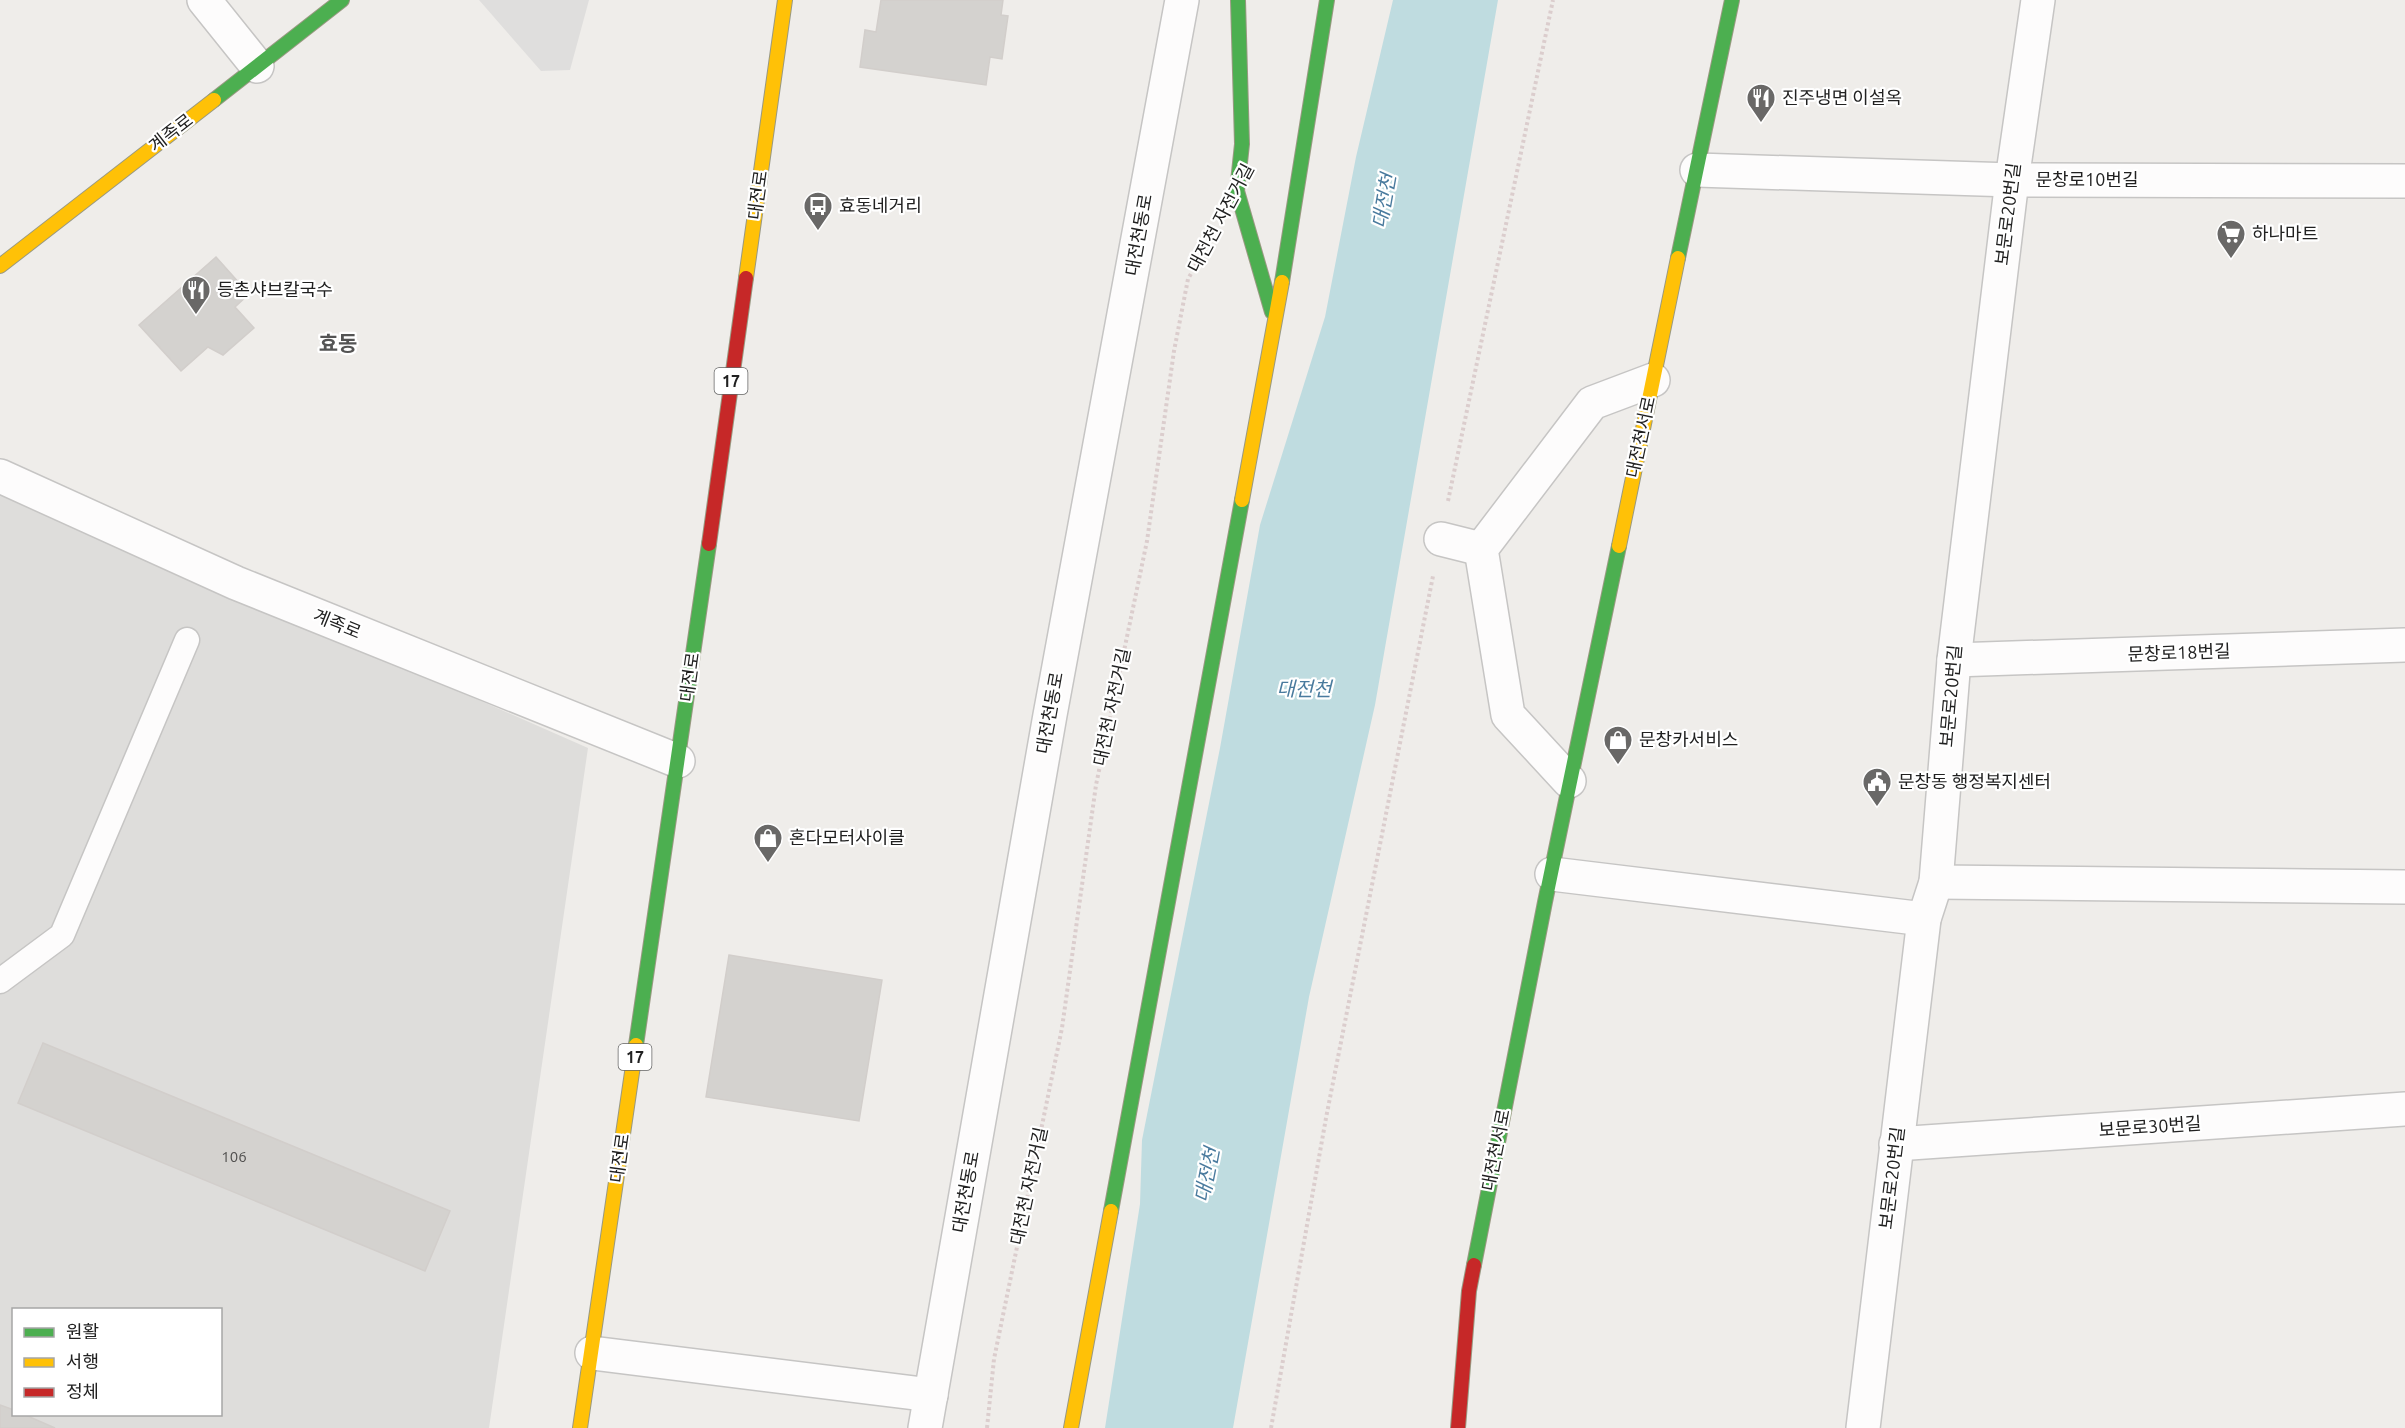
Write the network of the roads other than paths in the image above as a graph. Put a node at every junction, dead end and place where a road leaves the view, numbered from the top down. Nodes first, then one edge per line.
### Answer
1 (204, 0) edge
2 (342, 0) edge
3 (785, 0) edge
4 (1182, 0) edge
5 (1238, 0) edge
6 (1327, 0) edge
7 (1732, 0) edge
8 (2038, 0) edge
9 (258, 66) junction
10 (1697, 170) junction
11 (2012, 180) junction
12 (2405, 181) edge
13 (0, 266) edge
14 (1275, 323) junction
15 (1653, 381) junction
16 (0, 476) edge
17 (1441, 539) road end
18 (1481, 549) junction
19 (187, 640) dead end
20 (2405, 645) edge
21 (1954, 660) junction
22 (678, 761) junction
23 (1569, 781) junction
24 (1552, 874) junction
25 (1936, 882) junction
26 (2405, 887) edge
27 (1924, 919) junction
28 (0, 981) edge
29 (2405, 1109) edge
30 (1896, 1144) junction
31 (592, 1353) junction
32 (931, 1395) junction
33 (580, 1428) edge
34 (925, 1428) edge
35 (1071, 1428) edge
36 (1458, 1428) edge
37 (1863, 1428) edge

1 - 9 street
2 - 9 main road, 계족로
3 - 22 main road, 대전로 / 17
4 - 32 street, 대전천동로
5 - 14 main road
6 - 14 main road
7 - 10 main road, 대전천서로
8 - 11 street, 보문로20번길
9 - 13 main road, 계족로
10 - 11 street, 문창로10번길
10 - 15 main road, 대전천서로
11 - 12 street, 문창로10번길
11 - 21 street, 보문로20번길
14 - 35 main road
15 - 18 street
15 - 23 main road, 대전천서로
16 - 22 street, 계족로
17 - 18 street
18 - 23 street
19 - 28 lane
20 - 21 street, 문창로18번길
21 - 25 street, 보문로20번길
22 - 31 main road, 대전로 / 17
23 - 24 main road, 대전천서로
24 - 27 street
24 - 36 main road, 대전천서로
25 - 26 street
25 - 27 street, 보문로20번길
27 - 30 street, 보문로20번길
29 - 30 street, 보문로30번길
30 - 37 street, 보문로20번길
31 - 32 street
31 - 33 main road, 대전로 / 17
32 - 34 street, 대전천동로

